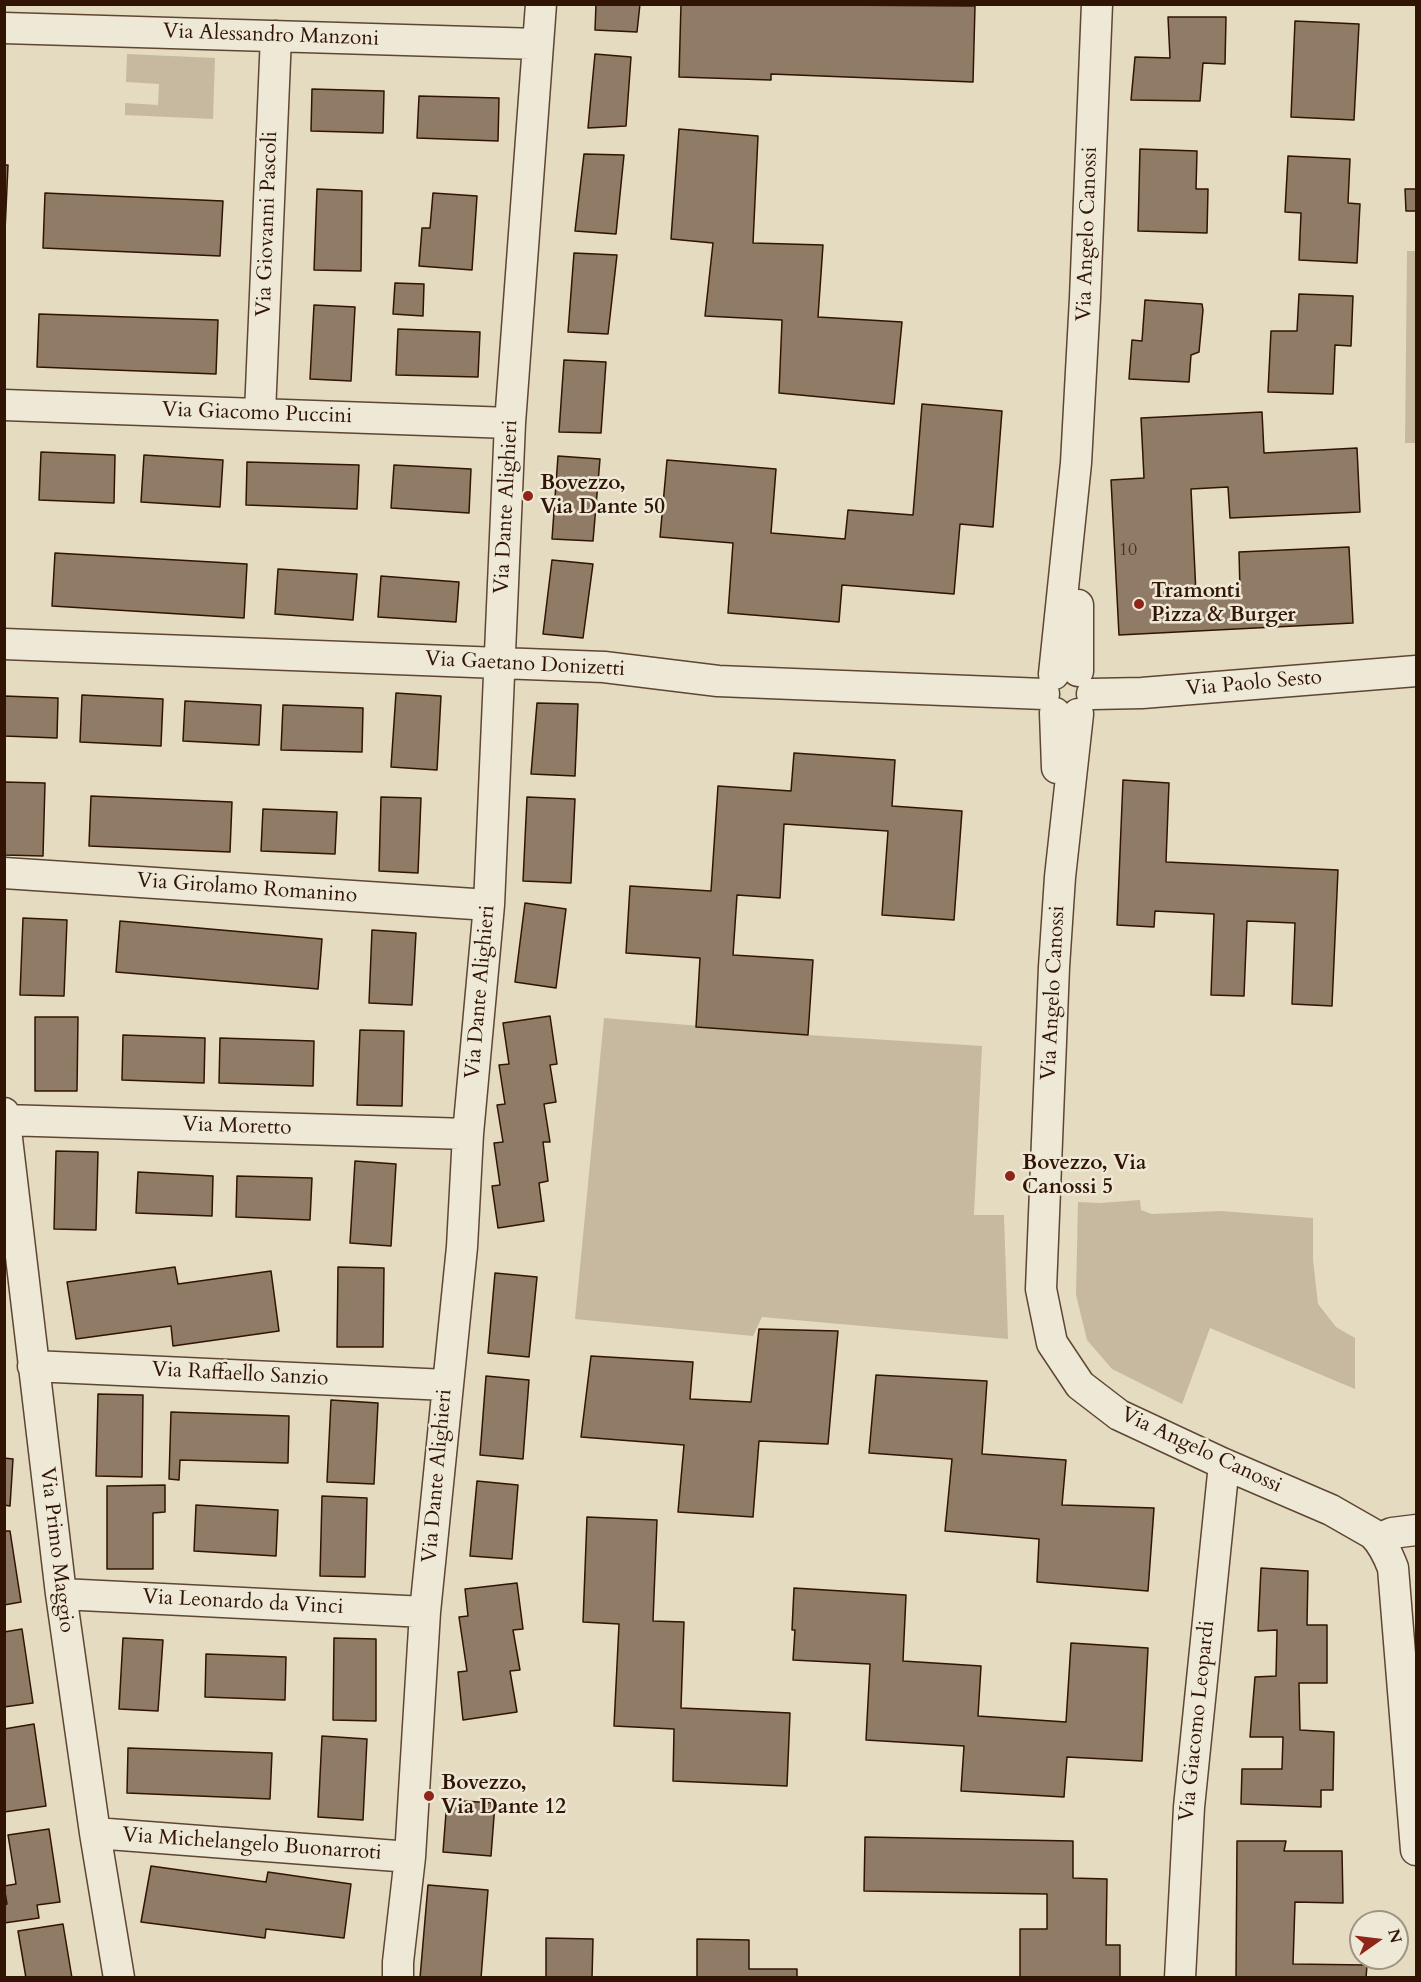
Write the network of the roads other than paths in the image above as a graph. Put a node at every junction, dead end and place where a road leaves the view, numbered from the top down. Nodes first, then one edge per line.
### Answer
1 (541, 4) edge
2 (1097, 4) edge
3 (4, 28) edge
4 (276, 36) junction
5 (538, 44) junction
6 (4, 405) edge
7 (260, 413) junction
8 (510, 423) junction
9 (4, 644) edge
10 (499, 663) junction
11 (1416, 671) edge
12 (1067, 693) junction
13 (4, 873) edge
14 (489, 905) junction
15 (5, 1118) edge
16 (468, 1134) junction
17 (33, 1366) junction
18 (447, 1385) junction
19 (1224, 1464) junction
20 (1416, 1530) edge
21 (1378, 1539) junction
22 (61, 1594) junction
23 (425, 1612) junction
24 (95, 1833) junction
25 (1416, 1850) edge
26 (410, 1857) junction
27 (119, 1977) edge
28 (398, 1977) edge
29 (1180, 1977) edge

1 - 5 street, Via Dante Alighieri
2 - 12 street, Via Angelo Canossi
3 - 4 street, Via Alessandro Manzoni
4 - 5 street, Via Alessandro Manzoni
4 - 7 street, Via Giovanni Pascoli
5 - 8 street, Via Dante Alighieri
6 - 7 street, Via Giacomo Puccini
7 - 8 street, Via Giacomo Puccini
8 - 10 street, Via Dante Alighieri
9 - 10 street, Via Gaetano Donizetti
10 - 12 street, Via Gaetano Donizetti
10 - 14 street, Via Dante Alighieri
11 - 12 street, Via Paolo Sesto
12 - 19 street, Via Angelo Canossi
13 - 14 street, Via Girolamo Romanino
14 - 16 street, Via Dante Alighieri
15 - 16 street, Via Moretto
15 - 17 street, Via Primo Maggio
16 - 18 street, Via Dante Alighieri
17 - 18 street, Via Raffaello Sanzio
17 - 22 street, Via Primo Maggio
18 - 23 street, Via Dante Alighieri
19 - 21 street, Via Angelo Canossi
19 - 29 street, Via Giacomo Leopardi
20 - 21 street
21 - 25 street
22 - 23 street, Via Leonardo da Vinci
22 - 24 street, Via Primo Maggio
23 - 26 street, Via Dante Alighieri
24 - 26 street, Via Michelangelo Buonarroti
24 - 27 street, Via Primo Maggio
26 - 28 street, Via Dante Alighieri

